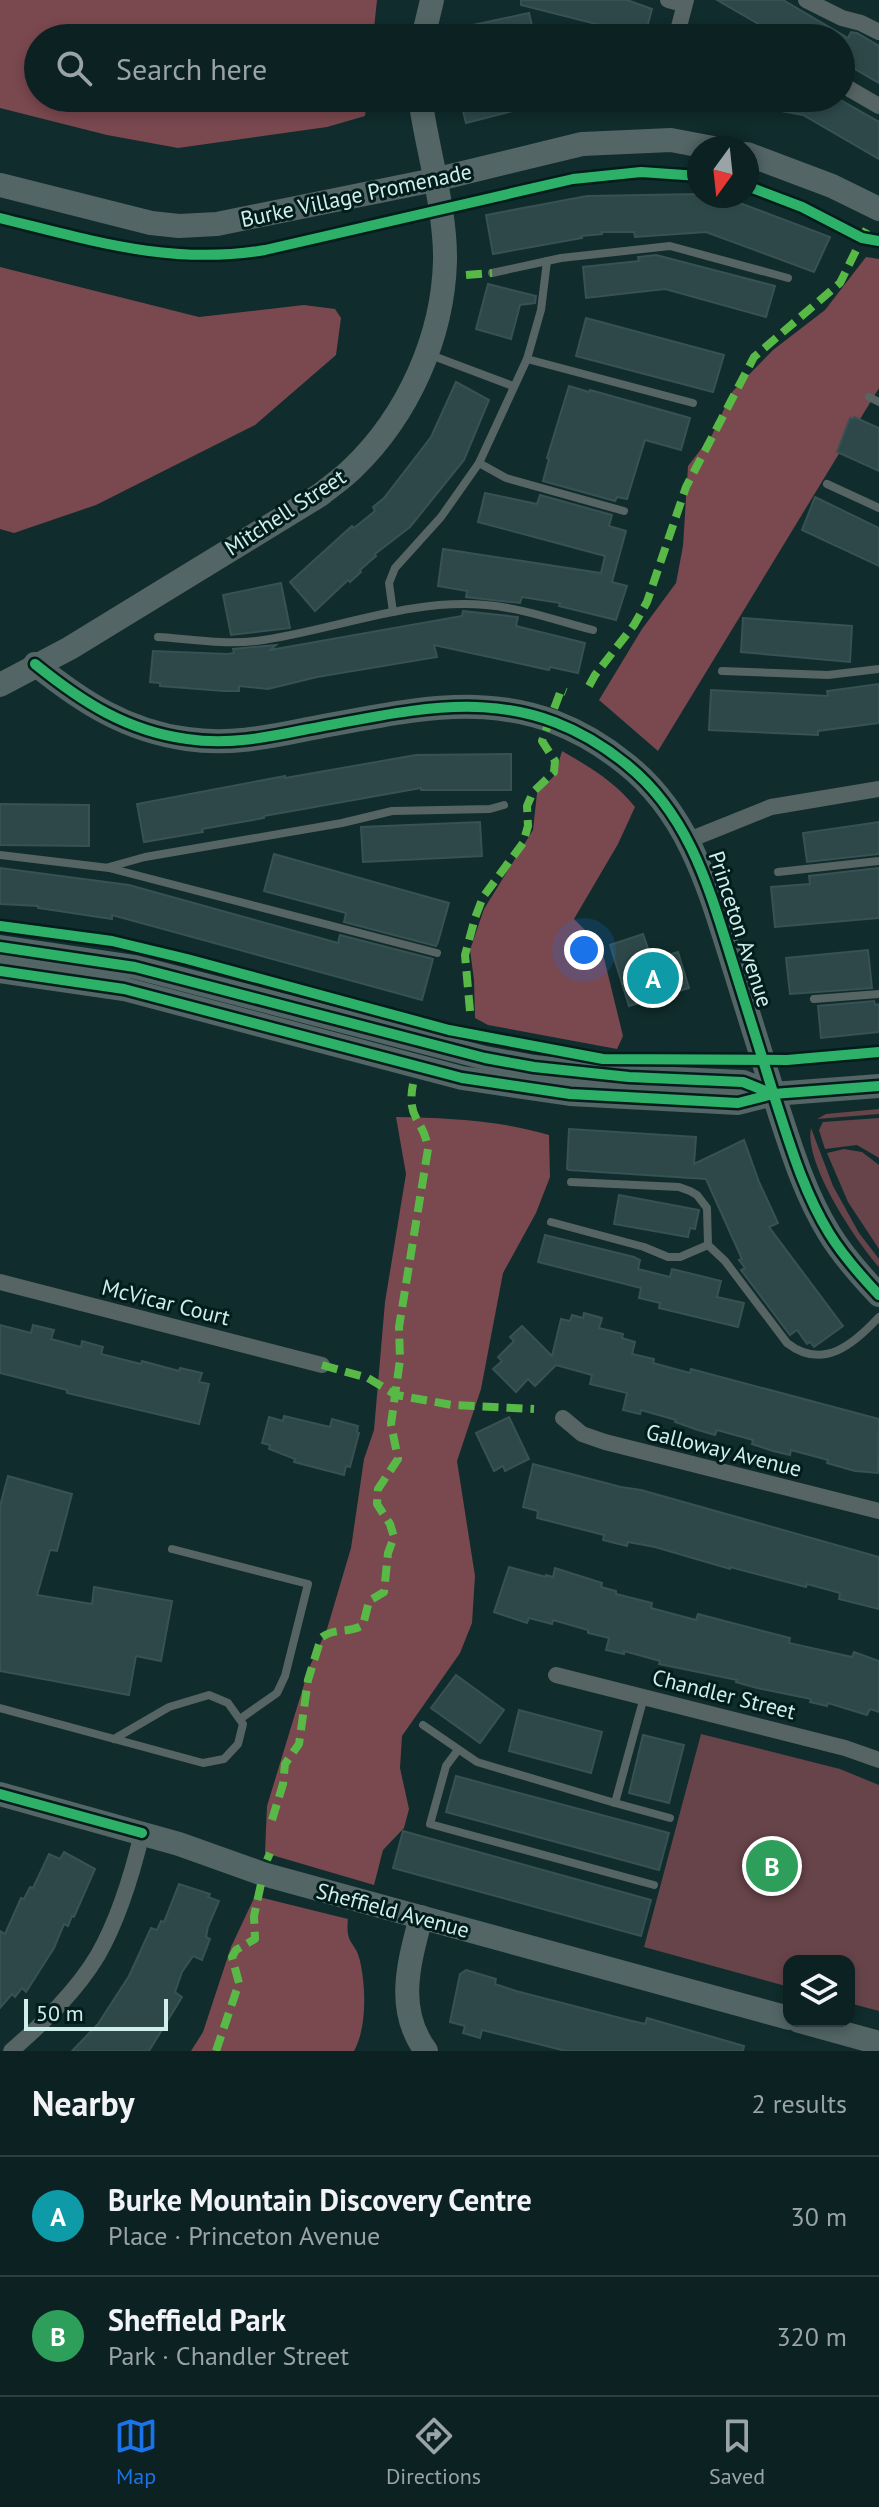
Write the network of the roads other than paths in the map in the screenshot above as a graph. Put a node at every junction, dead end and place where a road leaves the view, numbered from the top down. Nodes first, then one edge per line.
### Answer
1 (432, 0) edge
2 (806, 0) edge
3 (679, 1) edge
4 (426, 24) edge
5 (677, 24) edge
6 (879, 32) edge
7 (855, 92) edge
8 (879, 106) edge
9 (422, 112) edge
10 (687, 143) edge
11 (759, 158) edge
12 (434, 180) junction
13 (0, 185) edge
14 (879, 209) edge
15 (547, 261) junction
16 (492, 273) dead end
17 (788, 278) dead end
18 (427, 354) junction
19 (527, 359) junction
20 (513, 386) junction
21 (869, 397) dead end
22 (879, 402) edge
23 (693, 403) dead end
24 (479, 463) junction
25 (827, 484) dead end
26 (879, 508) edge
27 (624, 511) dead end
28 (393, 612) junction
29 (593, 630) dead end
30 (158, 637) dead end
31 (35, 664) junction
32 (879, 669) edge
33 (722, 671) dead end
34 (0, 685) edge
35 (879, 789) edge
36 (504, 805) dead end
37 (689, 840) junction
38 (0, 855) edge
39 (879, 861) edge
40 (109, 868) junction
41 (778, 872) dead end
42 (0, 947) edge
43 (437, 953) dead end
44 (0, 971) edge
45 (879, 994) edge
46 (814, 999) dead end
47 (879, 1086) edge
48 (773, 1094) junction
49 (571, 1182) dead end
50 (551, 1222) dead end
51 (708, 1245) junction
52 (0, 1282) edge
53 (879, 1295) edge
54 (879, 1317) edge
55 (322, 1365) dead end
56 (563, 1418) dead end
57 (879, 1511) edge
58 (172, 1549) dead end
59 (556, 1675) dead end
60 (644, 1696) junction
61 (0, 1708) edge
62 (240, 1719) junction
63 (423, 1725) dead end
64 (114, 1739) junction
65 (458, 1750) junction
66 (879, 1760) edge
67 (0, 1794) edge
68 (615, 1803) junction
69 (670, 1818) dead end
70 (142, 1833) junction
71 (654, 1885) dead end
72 (421, 1917) junction
73 (783, 2016) edge
74 (821, 2027) edge
75 (879, 2043) edge
76 (11, 2051) edge
77 (426, 2051) edge

1 - 4 street
2 - 6 street
3 - 5 street
7 - 8 street
9 - 12 street, Mitchell Street
10 - 12 street, Burke Village Promenade
11 - 14 street
12 - 13 street, Burke Village Promenade
12 - 18 street, Mitchell Street
15 - 16 lane
15 - 17 lane
15 - 19 lane
18 - 20 lane
18 - 31 street, Mitchell Street
19 - 20 lane
19 - 23 lane
20 - 24 lane
21 - 22 lane
24 - 27 lane
24 - 28 lane
25 - 26 lane
28 - 29 lane
28 - 30 lane
31 - 34 street, Mitchell Street
31 - 37 street, Princeton Avenue
32 - 33 lane
35 - 37 street
36 - 40 lane
37 - 48 street, Princeton Avenue
38 - 40 lane
39 - 41 lane
40 - 43 lane
42 - 48 street
44 - 48 street
45 - 46 lane
47 - 48 street
48 - 53 street, Princeton Avenue
49 - 51 lane
50 - 51 lane
51 - 54 lane
52 - 55 street, McVicar Court
56 - 57 street, Galloway Avenue
58 - 62 lane
59 - 60 street, Chandler Street
60 - 66 street, Chandler Street
60 - 68 lane
61 - 64 lane
62 - 64 lane
62 - 64 lane
63 - 65 lane
65 - 68 lane
65 - 71 lane
67 - 70 street, Sheffield Avenue
68 - 69 lane
70 - 72 street, Sheffield Avenue
70 - 76 street
72 - 73 street, Sheffield Avenue
72 - 77 street
74 - 75 street

